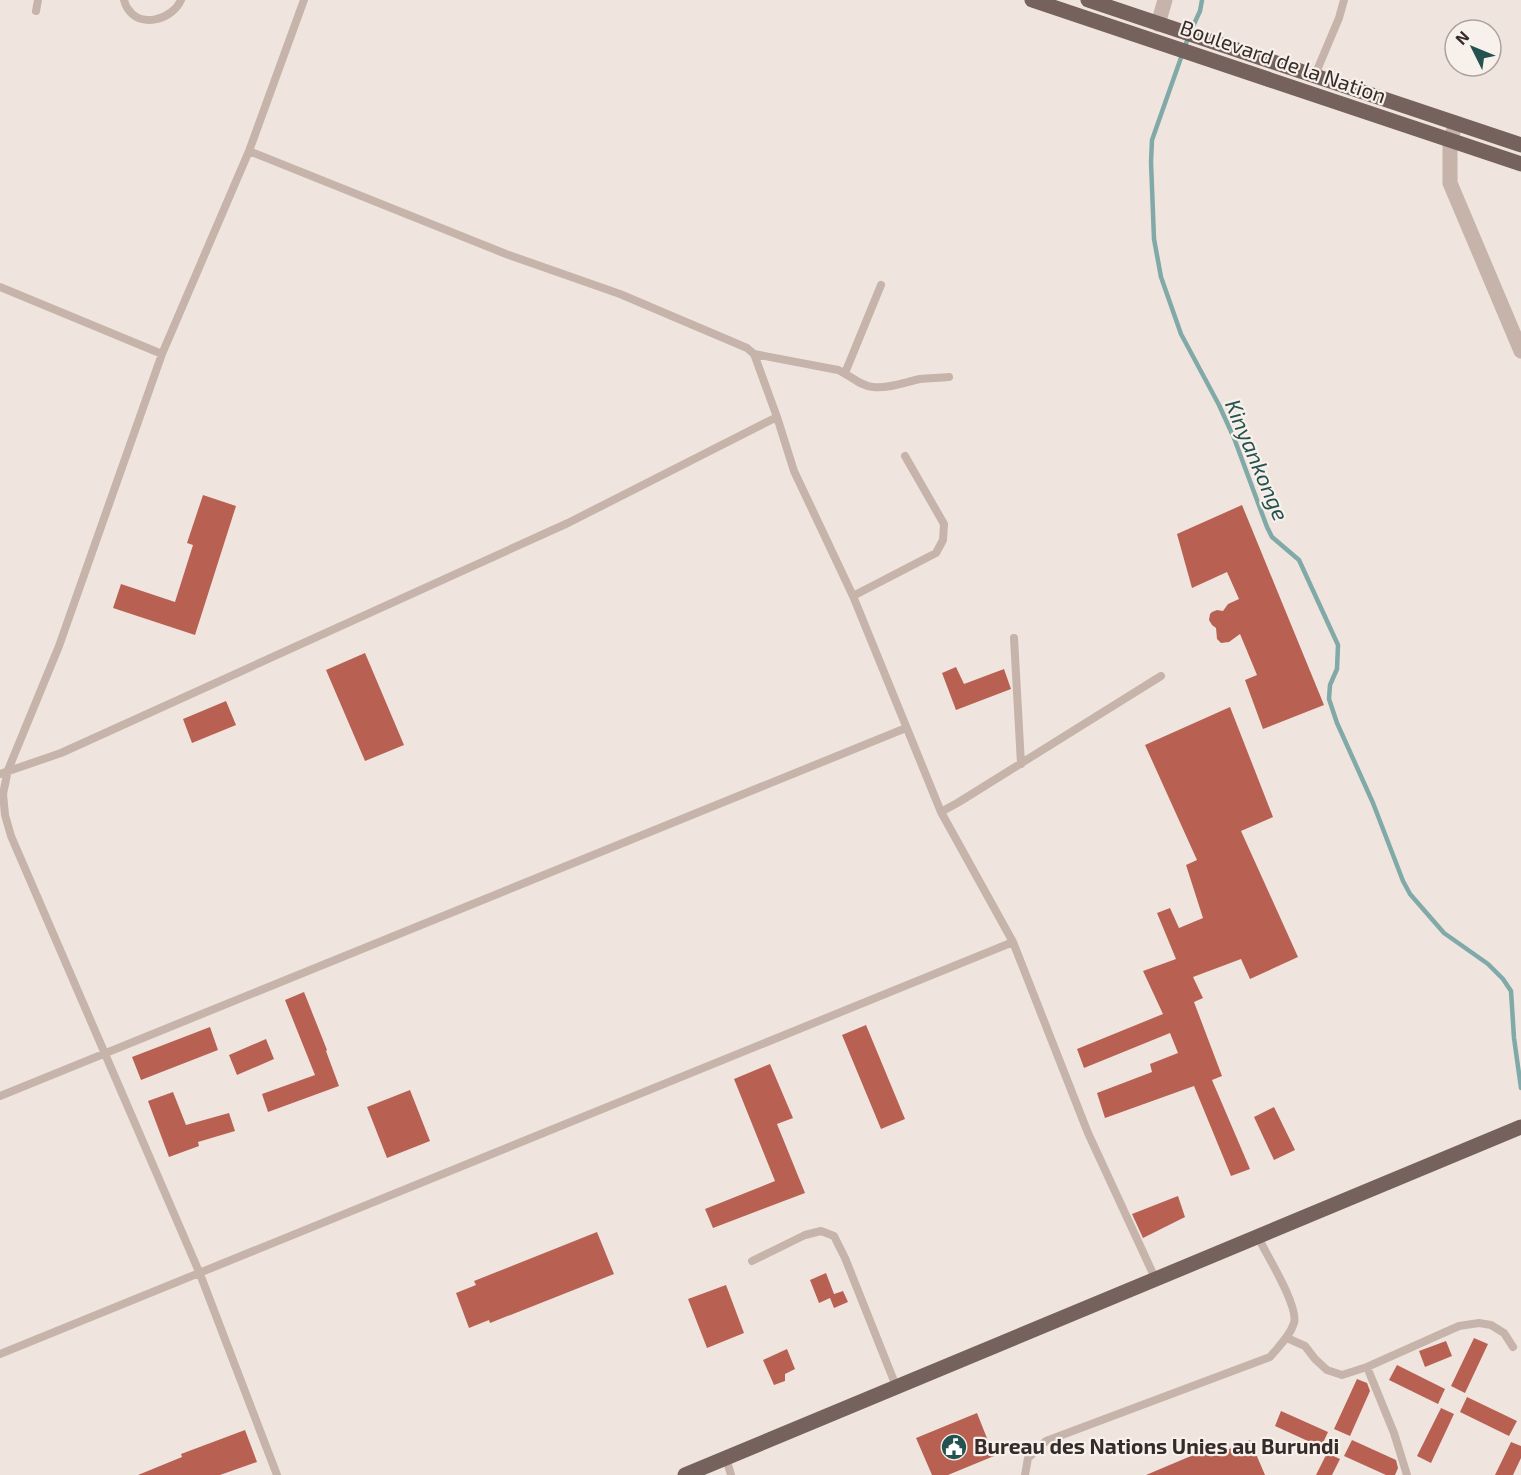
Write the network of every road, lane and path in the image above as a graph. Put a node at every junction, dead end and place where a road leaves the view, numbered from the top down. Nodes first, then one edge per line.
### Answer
1 (38, 0) edge
2 (124, 0) edge
3 (181, 0) edge
4 (304, 0) edge
5 (1032, 0) edge
6 (1088, 0) edge
7 (1165, 0) edge
8 (1344, 0) edge
9 (36, 11) dead end
10 (1158, 24) junction
11 (1315, 75) junction
12 (1456, 123) junction
13 (1450, 141) junction
14 (1521, 145) edge
15 (249, 151) junction
16 (1521, 164) edge
17 (881, 285) dead end
18 (0, 287) edge
19 (1521, 351) edge
20 (162, 354) junction
21 (754, 354) junction
22 (845, 373) junction
23 (950, 377) dead end
24 (777, 417) junction
25 (904, 456) dead end
26 (854, 596) junction
27 (1014, 638) dead end
28 (1161, 676) dead end
29 (906, 728) junction
30 (1021, 764) junction
31 (8, 770) junction
32 (0, 774) edge
33 (941, 812) junction
34 (1012, 942) junction
35 (104, 1053) junction
36 (0, 1096) edge
37 (1521, 1127) edge
38 (1258, 1237) junction
39 (752, 1261) dead end
40 (200, 1274) junction
41 (1155, 1278) junction
42 (1287, 1338) junction
43 (1513, 1347) dead end
44 (0, 1354) edge
45 (1368, 1367) junction
46 (896, 1386) junction
47 (726, 1458) junction
48 (277, 1475) edge
49 (685, 1475) edge
50 (731, 1475) edge
51 (1025, 1475) edge
52 (1407, 1475) edge

1 - 9 lane
2 - 3 lane
4 - 15 lane
5 - 13 main road, Boulevard de la Nation
6 - 10 main road, Boulevard de la Nation
7 - 10 street
8 - 11 lane
10 - 11 main road, Boulevard de la Nation
11 - 12 main road, Boulevard de la Nation
12 - 13 street
12 - 14 main road, Boulevard de la Nation
13 - 16 main road, Boulevard de la Nation
13 - 19 street
15 - 20 lane
15 - 21 lane
17 - 22 lane
18 - 20 lane
20 - 31 lane
21 - 22 lane
21 - 24 lane
22 - 23 lane
24 - 26 lane
24 - 31 lane
25 - 26 lane
26 - 29 lane
27 - 30 lane
28 - 30 lane
29 - 33 lane
29 - 35 lane
30 - 33 lane
31 - 32 lane
31 - 35 lane
33 - 34 lane
34 - 40 lane
34 - 41 lane
35 - 36 lane
35 - 40 lane
37 - 38 main road
38 - 41 main road
38 - 42 lane
39 - 46 lane
40 - 44 lane
40 - 48 lane
41 - 46 main road
42 - 45 lane
42 - 51 lane
43 - 45 lane
45 - 52 lane
46 - 47 main road
47 - 49 main road
47 - 50 lane

